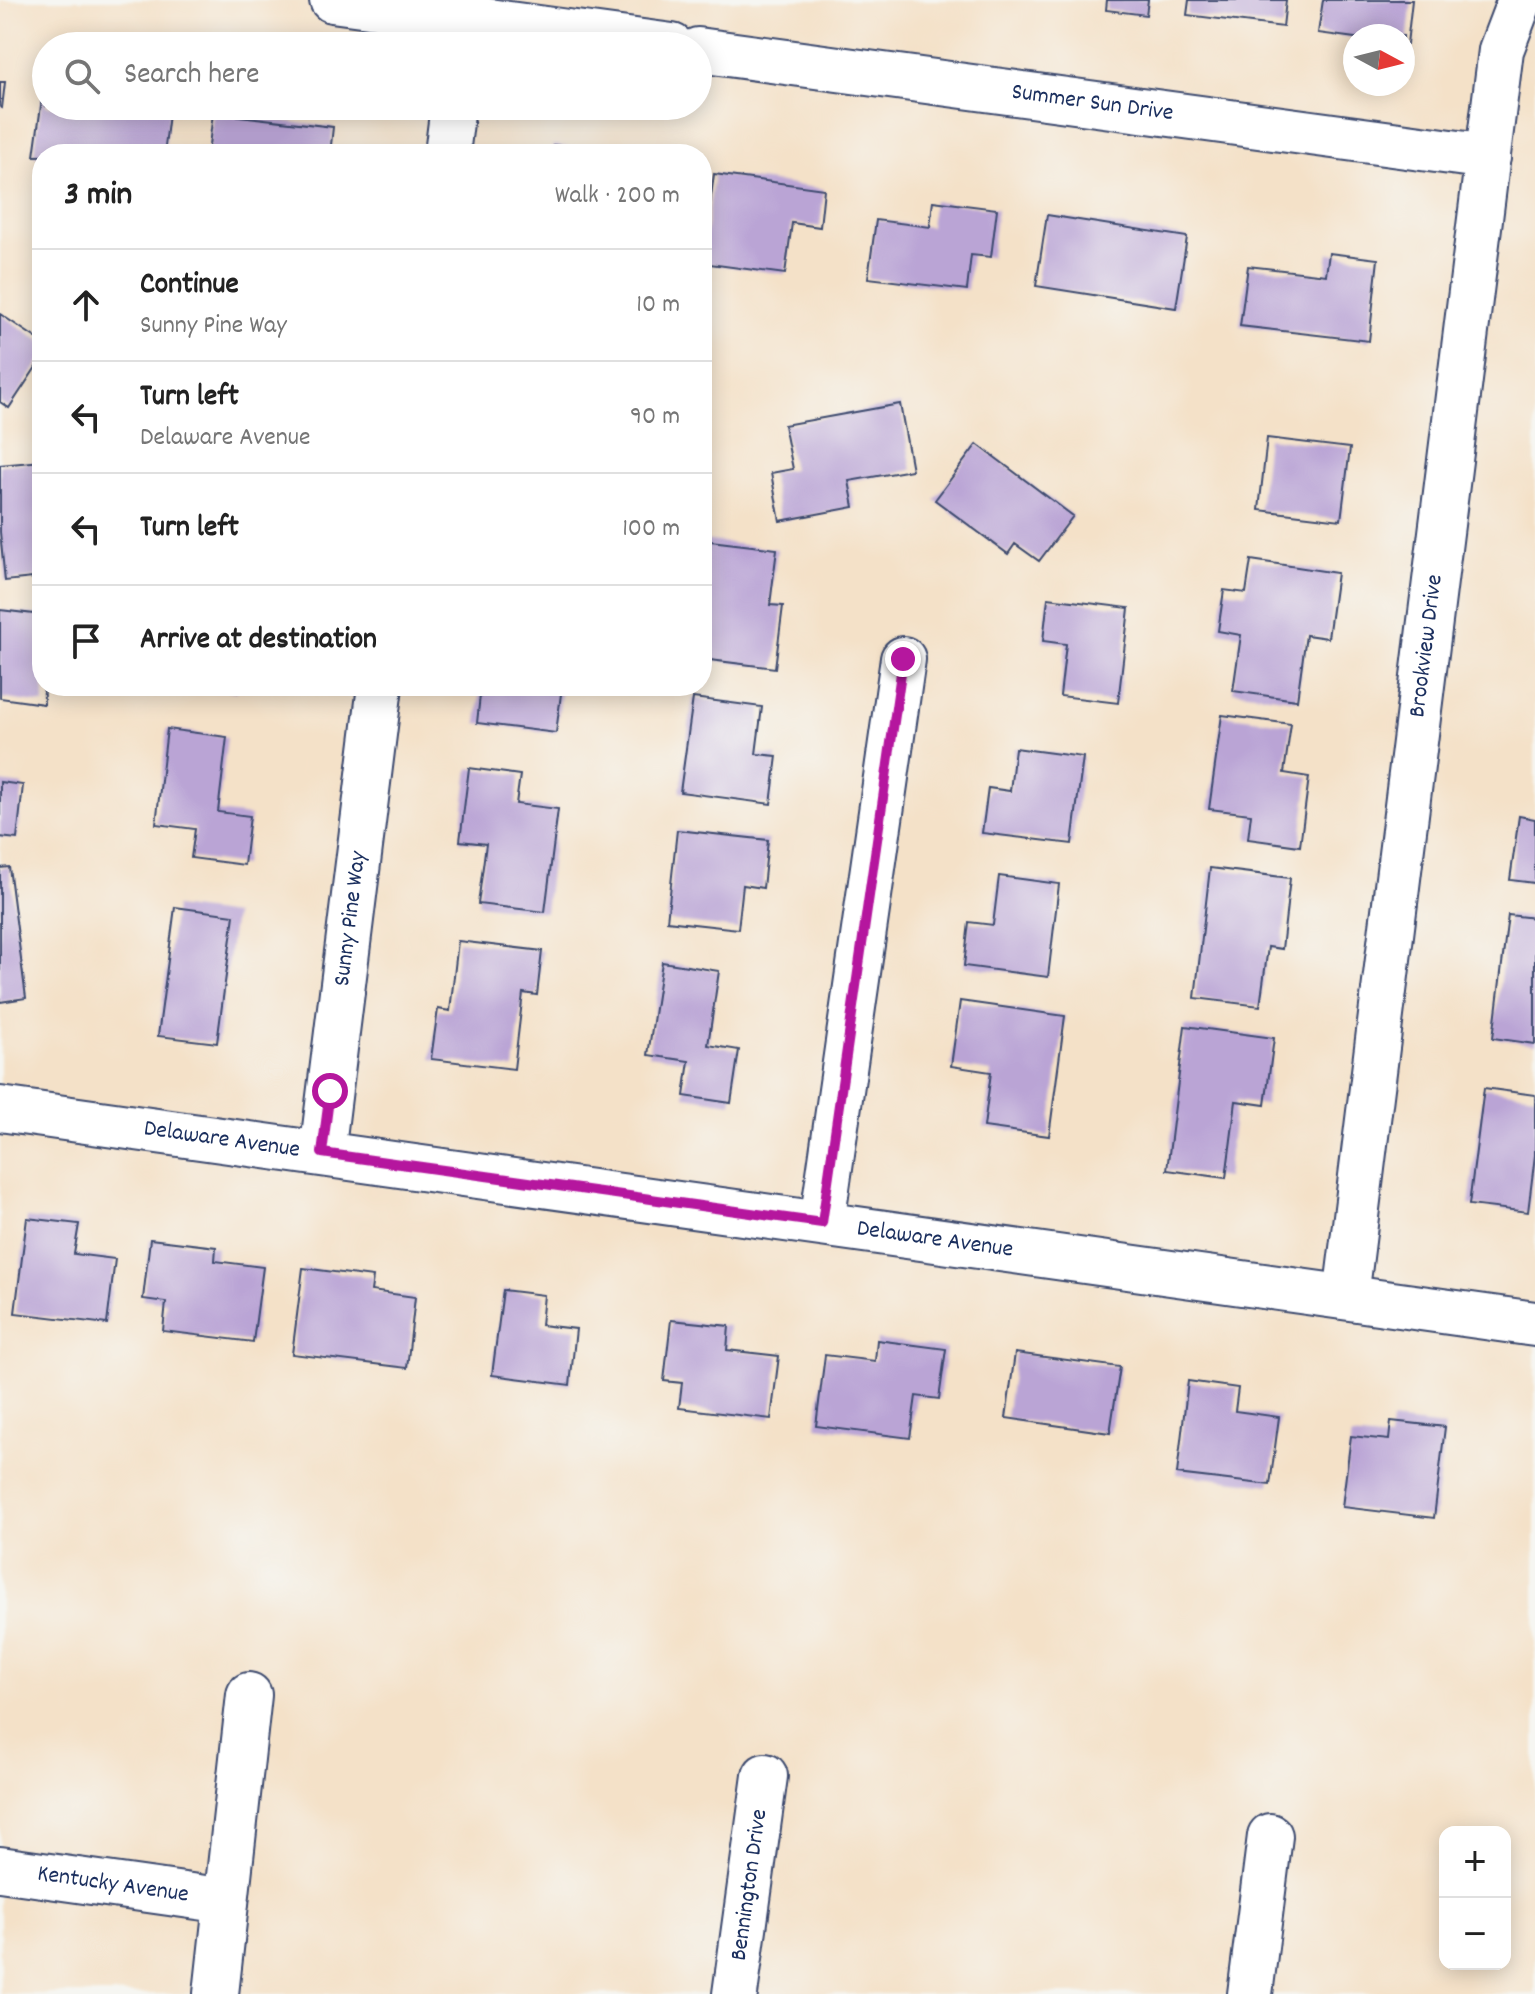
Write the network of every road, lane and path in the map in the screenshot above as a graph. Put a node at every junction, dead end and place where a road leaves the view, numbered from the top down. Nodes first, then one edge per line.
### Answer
1 (332, 0) edge
2 (1520, 0) edge
3 (463, 21) edge
4 (555, 32) edge
5 (712, 52) edge
6 (451, 120) edge
7 (448, 144) edge
8 (1488, 157) junction
9 (903, 659) dead end
10 (379, 696) edge
11 (0, 1109) edge
12 (322, 1153) junction
13 (822, 1223) junction
14 (1346, 1297) junction
15 (1535, 1324) edge
16 (249, 1695) dead end
17 (765, 1776) dead end
18 (1270, 1836) dead end
19 (0, 1869) edge
20 (226, 1901) junction
21 (216, 1994) edge
22 (735, 1994) edge
23 (1250, 1994) edge

1 - 3 street
2 - 8 street, Brookview Drive
3 - 4 street
5 - 8 street, Summer Sun Drive
6 - 7 street
8 - 14 street, Brookview Drive
9 - 13 street
10 - 12 street, Sunny Pine Way
11 - 12 street, Delaware Avenue
12 - 13 street, Delaware Avenue
13 - 14 street, Delaware Avenue
14 - 15 street, Delaware Avenue
16 - 20 street
17 - 22 street, Bennington Drive
18 - 23 street
19 - 20 street, Kentucky Avenue
20 - 21 street

